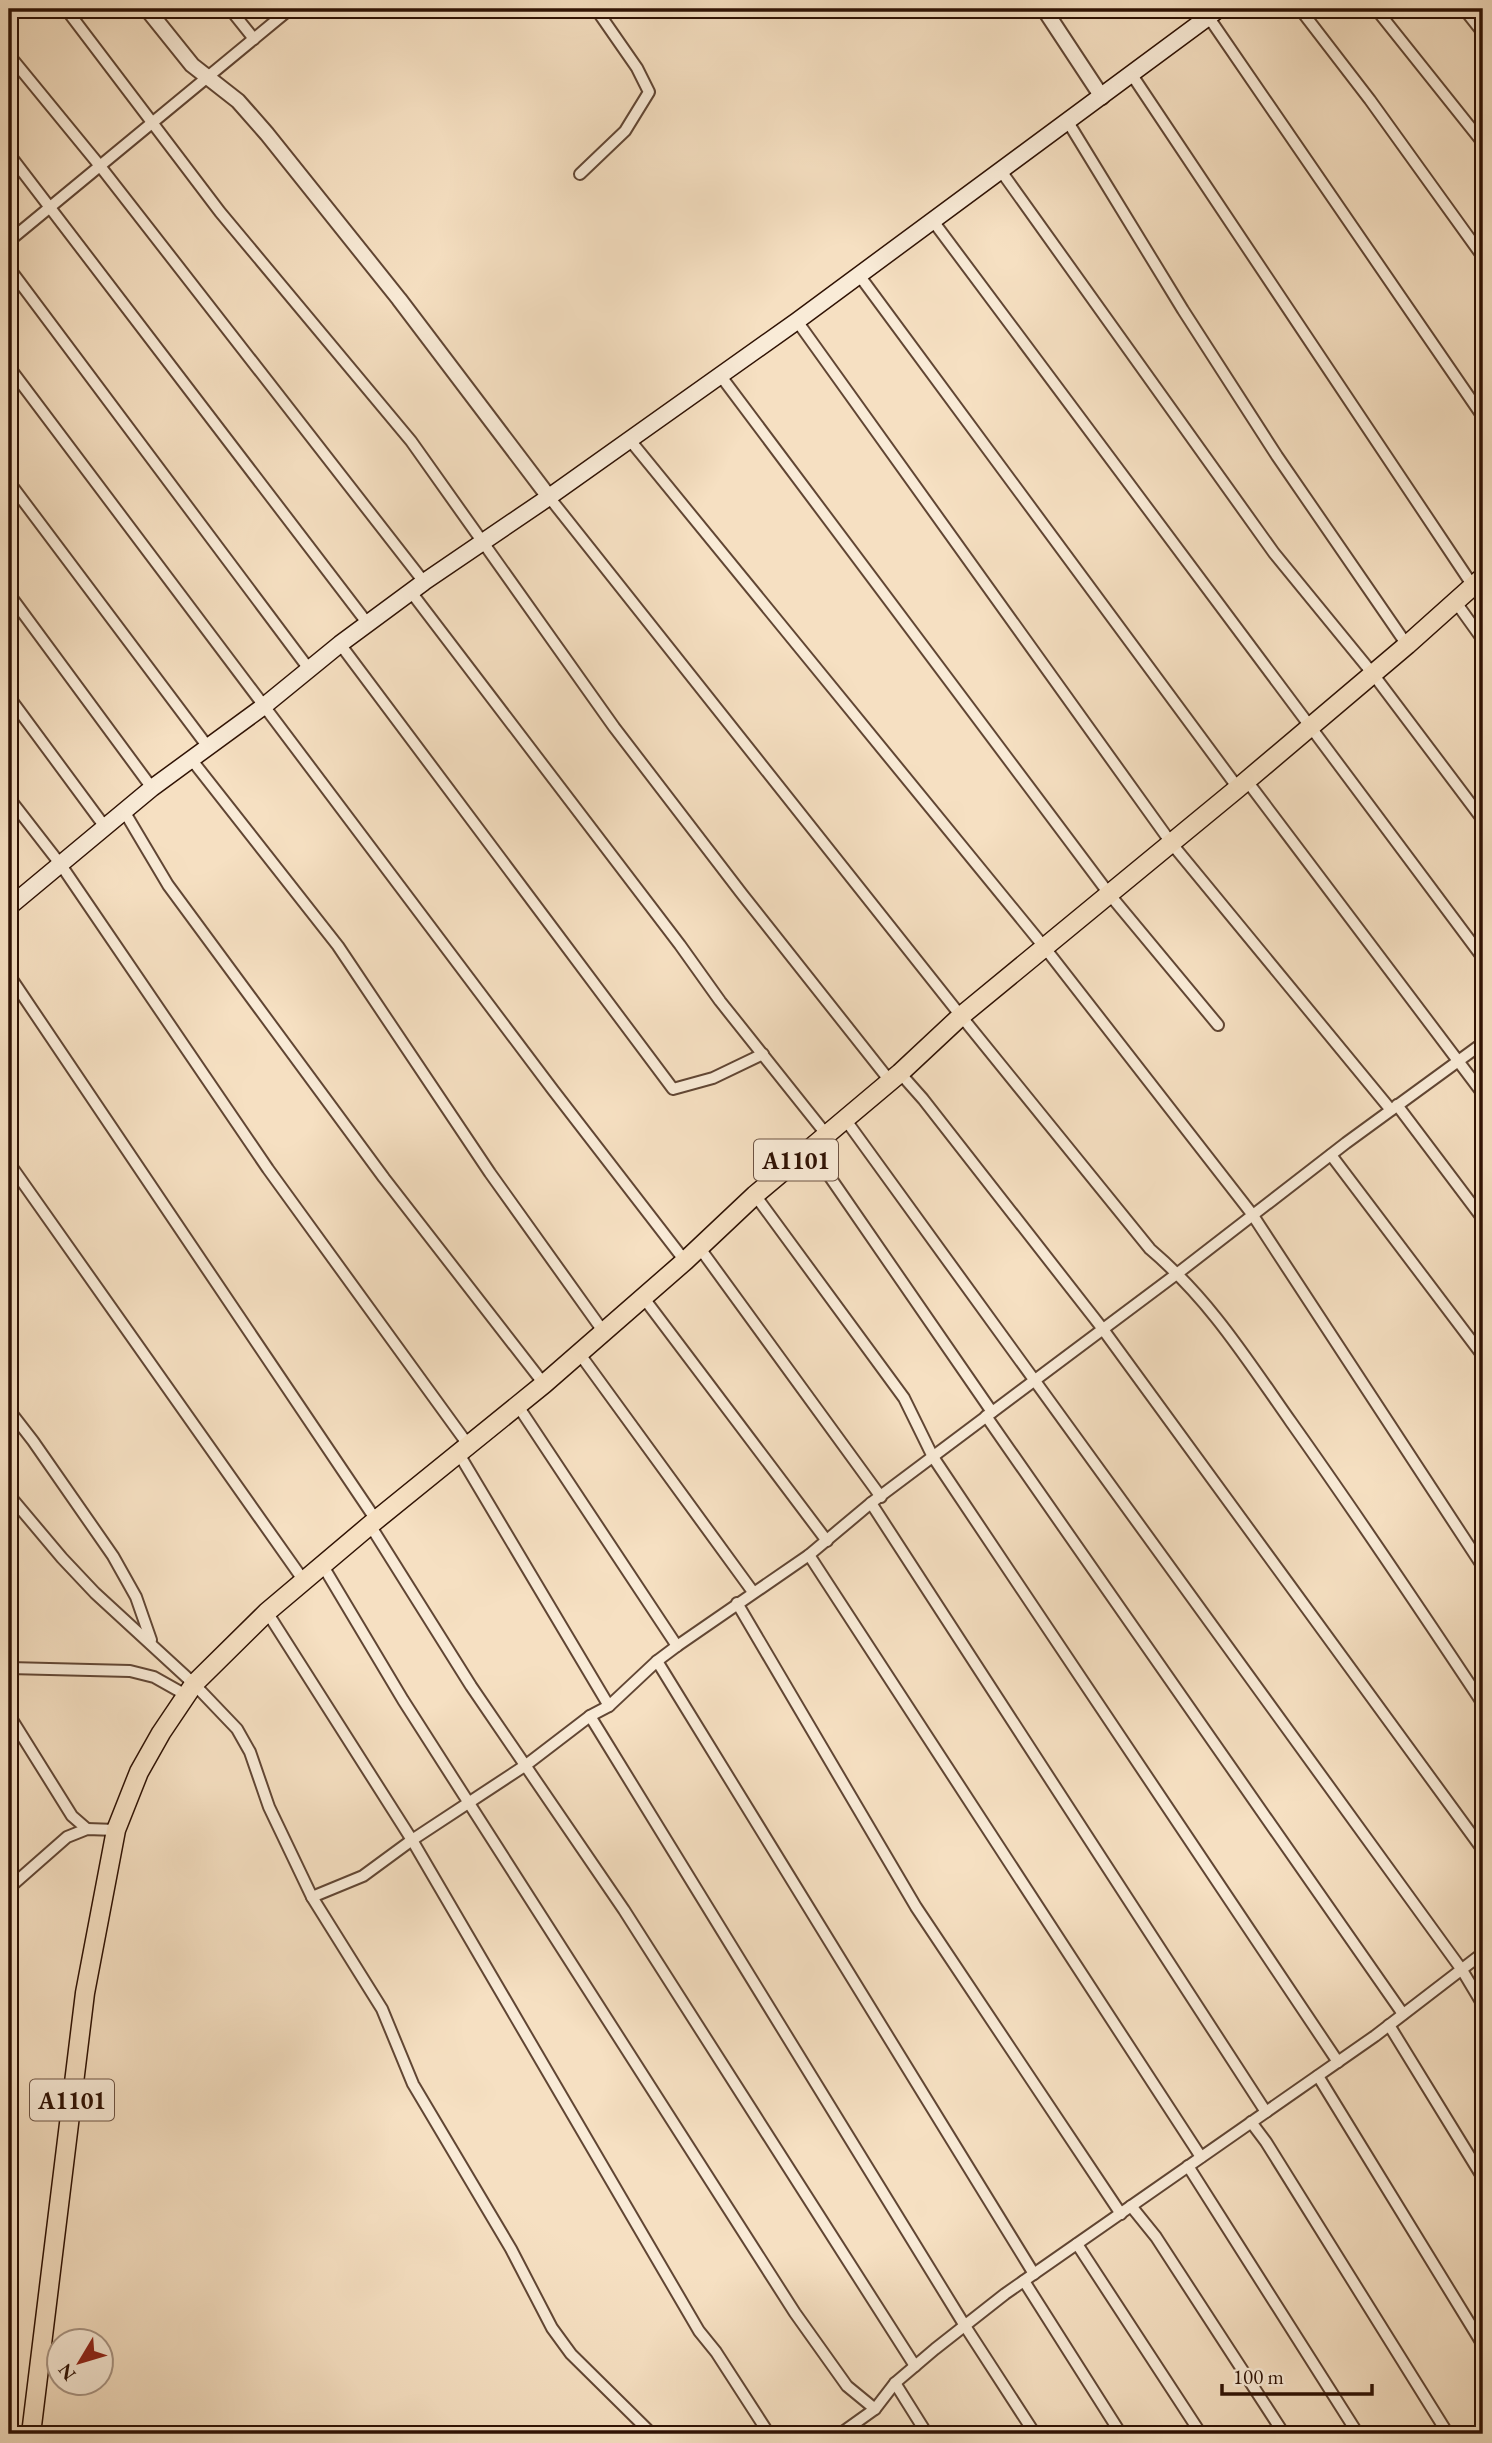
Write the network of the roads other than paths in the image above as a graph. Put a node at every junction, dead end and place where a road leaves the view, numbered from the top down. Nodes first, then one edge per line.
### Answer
1 (66, 9) edge
2 (147, 9) edge
3 (230, 9) edge
4 (290, 9) edge
5 (596, 9) edge
6 (1044, 9) edge
7 (1300, 9) edge
8 (1376, 9) edge
9 (1464, 9) edge
10 (1211, 11) edge
11 (1483, 33) edge
12 (254, 39) junction
13 (9, 55) edge
14 (1132, 75) junction
15 (206, 77) junction
16 (1102, 97) junction
17 (153, 121) junction
18 (1068, 122) junction
19 (1483, 143) edge
20 (9, 154) edge
21 (100, 166) junction
22 (1001, 171) junction
23 (580, 174) dead end
24 (51, 207) junction
25 (933, 221) junction
26 (9, 241) edge
27 (1483, 257) edge
28 (9, 268) edge
29 (859, 275) junction
30 (797, 321) junction
31 (9, 367) edge
32 (720, 374) junction
33 (1483, 417) edge
34 (629, 439) junction
35 (9, 482) edge
36 (548, 497) junction
37 (483, 540) junction
38 (1478, 582) edge
39 (418, 587) junction
40 (9, 594) edge
41 (1455, 601) junction
42 (368, 624) junction
43 (1483, 640) edge
44 (340, 644) junction
45 (1407, 645) junction
46 (309, 669) junction
47 (1373, 674) junction
48 (9, 697) edge
49 (264, 706) junction
50 (1310, 727) junction
51 (208, 747) junction
52 (191, 759) junction
53 (1242, 785) junction
54 (152, 788) junction
55 (9, 798) edge
56 (124, 811) junction
57 (1483, 820) edge
58 (105, 827) junction
59 (1172, 844) junction
60 (61, 865) junction
61 (1110, 895) junction
62 (9, 907) edge
63 (1045, 948) junction
64 (1483, 958) edge
65 (9, 975) edge
66 (961, 1016) junction
67 (1218, 1025) dead end
68 (1483, 1043) edge
69 (763, 1054) junction
70 (1458, 1061) junction
71 (895, 1077) junction
72 (1483, 1094) edge
73 (1394, 1108) junction
74 (845, 1119) junction
75 (826, 1134) junction
76 (810, 1148) junction
77 (1331, 1155) junction
78 (9, 1163) edge
79 (755, 1195) junction
80 (1252, 1214) junction
81 (1483, 1219) edge
82 (699, 1247) junction
83 (685, 1261) junction
84 (1178, 1273) junction
85 (643, 1297) junction
86 (1102, 1328) junction
87 (603, 1331) junction
88 (579, 1353) junction
89 (1483, 1356) edge
90 (1034, 1380) junction
91 (544, 1384) junction
92 (518, 1406) junction
93 (9, 1410) edge
94 (989, 1414) junction
95 (464, 1450) junction
96 (933, 1457) junction
97 (9, 1495) edge
98 (881, 1497) junction
99 (871, 1503) junction
100 (373, 1523) junction
101 (827, 1541) junction
102 (809, 1555) junction
103 (323, 1566) junction
104 (1483, 1567) edge
105 (304, 1581) junction
106 (754, 1592) junction
107 (737, 1603) junction
108 (267, 1612) junction
109 (677, 1646) junction
110 (155, 1648) junction
111 (657, 1661) junction
112 (9, 1668) edge
113 (190, 1690) junction
114 (1483, 1704) edge
115 (609, 1706) junction
116 (9, 1715) edge
117 (590, 1716) junction
118 (526, 1765) junction
119 (469, 1803) junction
120 (88, 1829) junction
121 (116, 1830) junction
122 (412, 1840) junction
123 (1483, 1850) edge
124 (9, 1888) edge
125 (312, 1896) junction
126 (1483, 1953) edge
127 (1462, 1970) junction
128 (1483, 2004) edge
129 (1403, 2014) junction
130 (1389, 2025) junction
131 (1338, 2062) junction
132 (1318, 2076) junction
133 (1266, 2112) junction
134 (1251, 2122) junction
135 (1201, 2157) junction
136 (1188, 2166) junction
137 (1483, 2178) edge
138 (1131, 2206) junction
139 (1121, 2214) junction
140 (1077, 2244) junction
141 (1034, 2274) junction
142 (1024, 2281) junction
143 (965, 2326) junction
144 (1483, 2345) edge
145 (915, 2366) junction
146 (895, 2383) junction
147 (875, 2409) junction
148 (31, 2434) edge
149 (652, 2434) edge
150 (769, 2434) edge
151 (841, 2434) edge
152 (926, 2434) edge
153 (1035, 2434) edge
154 (1121, 2434) edge
155 (1201, 2434) edge
156 (1284, 2434) edge
157 (1358, 2434) edge
158 (1448, 2434) edge

1 - 17 street
2 - 15 street
3 - 12 street
4 - 12 street
5 - 23 street
6 - 16 street
7 - 27 street
8 - 19 street
9 - 11 street
10 - 14 main road
10 - 33 street
12 - 15 street
13 - 21 street
14 - 16 main road
14 - 38 street
15 - 17 street
15 - 36 street
16 - 18 main road
17 - 21 street
17 - 37 street
18 - 22 main road
18 - 45 street
20 - 24 street
21 - 24 street
21 - 39 street
22 - 25 main road
22 - 47 street
24 - 26 street
24 - 42 street
25 - 29 main road
25 - 50 street
28 - 46 street
29 - 30 main road
29 - 53 street
30 - 32 main road
30 - 59 street
31 - 49 street
32 - 34 main road
32 - 61 street
34 - 36 main road
34 - 63 street
35 - 51 street
36 - 37 main road
36 - 66 street
37 - 39 main road
37 - 71 street
38 - 41 main road, A1101
39 - 42 main road
39 - 69 street
40 - 54 street
41 - 43 street
41 - 45 main road, A1101
42 - 44 main road
44 - 46 main road
44 - 69 street
45 - 47 main road, A1101
46 - 49 main road
47 - 50 main road, A1101
47 - 57 street
48 - 58 street
49 - 51 main road
49 - 83 street
50 - 53 main road, A1101
50 - 64 street
51 - 52 main road
52 - 54 main road
52 - 87 street
53 - 59 main road, A1101
53 - 70 street
54 - 56 main road
55 - 60 street
56 - 58 main road
56 - 91 street
58 - 60 main road
59 - 61 main road, A1101
59 - 73 street
60 - 62 main road
60 - 95 street
61 - 63 main road, A1101
61 - 67 street
63 - 66 main road, A1101
63 - 80 street
65 - 100 street
66 - 71 main road, A1101
66 - 84 street
68 - 70 street
69 - 75 street
70 - 72 street
70 - 73 street
71 - 74 main road, A1101
71 - 86 street
73 - 77 street
73 - 81 street
74 - 75 main road, A1101
74 - 90 street
75 - 76 main road, A1101
76 - 79 main road, A1101
76 - 94 street
77 - 80 street
77 - 89 street
78 - 105 street
79 - 82 main road, A1101
79 - 96 street
80 - 84 street
80 - 104 street
82 - 83 main road, A1101
82 - 98 street
83 - 85 main road, A1101
84 - 86 street
84 - 114 street
85 - 87 main road, A1101
85 - 101 street
86 - 90 street
86 - 123 street
87 - 88 main road, A1101
88 - 91 main road, A1101
88 - 106 street
90 - 94 street
90 - 127 street
91 - 92 main road, A1101
92 - 95 main road, A1101
92 - 109 street
93 - 110 street
94 - 96 street
94 - 129 street
95 - 100 main road, A1101
95 - 115 street
96 - 98 street
96 - 131 street
97 - 110 street
98 - 99 street
99 - 101 street
99 - 133 street
100 - 103 main road, A1101
100 - 118 street
101 - 102 street
102 - 106 street
102 - 135 street
103 - 105 main road, A1101
103 - 119 street
105 - 108 main road, A1101
106 - 107 street
107 - 109 street
107 - 139 street
108 - 113 main road, A1101
108 - 122 street
109 - 111 street
110 - 113 street
111 - 115 street
111 - 141 street
112 - 113 street
113 - 121 main road, A1101
113 - 125 street
115 - 117 street
116 - 120 street
117 - 118 street
117 - 143 street
118 - 119 street
118 - 145 street
119 - 122 street
119 - 147 street
120 - 121 street
120 - 124 street
121 - 148 main road, A1101
122 - 125 street
122 - 150 street
125 - 149 street
126 - 127 street
127 - 128 street
127 - 129 street
129 - 130 street
130 - 131 street
130 - 137 street
131 - 132 street
132 - 133 street
132 - 144 street
133 - 134 street
134 - 135 street
134 - 158 street
135 - 136 street
136 - 138 street
136 - 157 street
138 - 139 street
138 - 156 street
139 - 140 street
140 - 141 street
140 - 155 street
141 - 142 street
142 - 143 street
142 - 154 street
143 - 145 street
143 - 153 street
145 - 146 street
146 - 147 street
146 - 152 street
147 - 151 street

